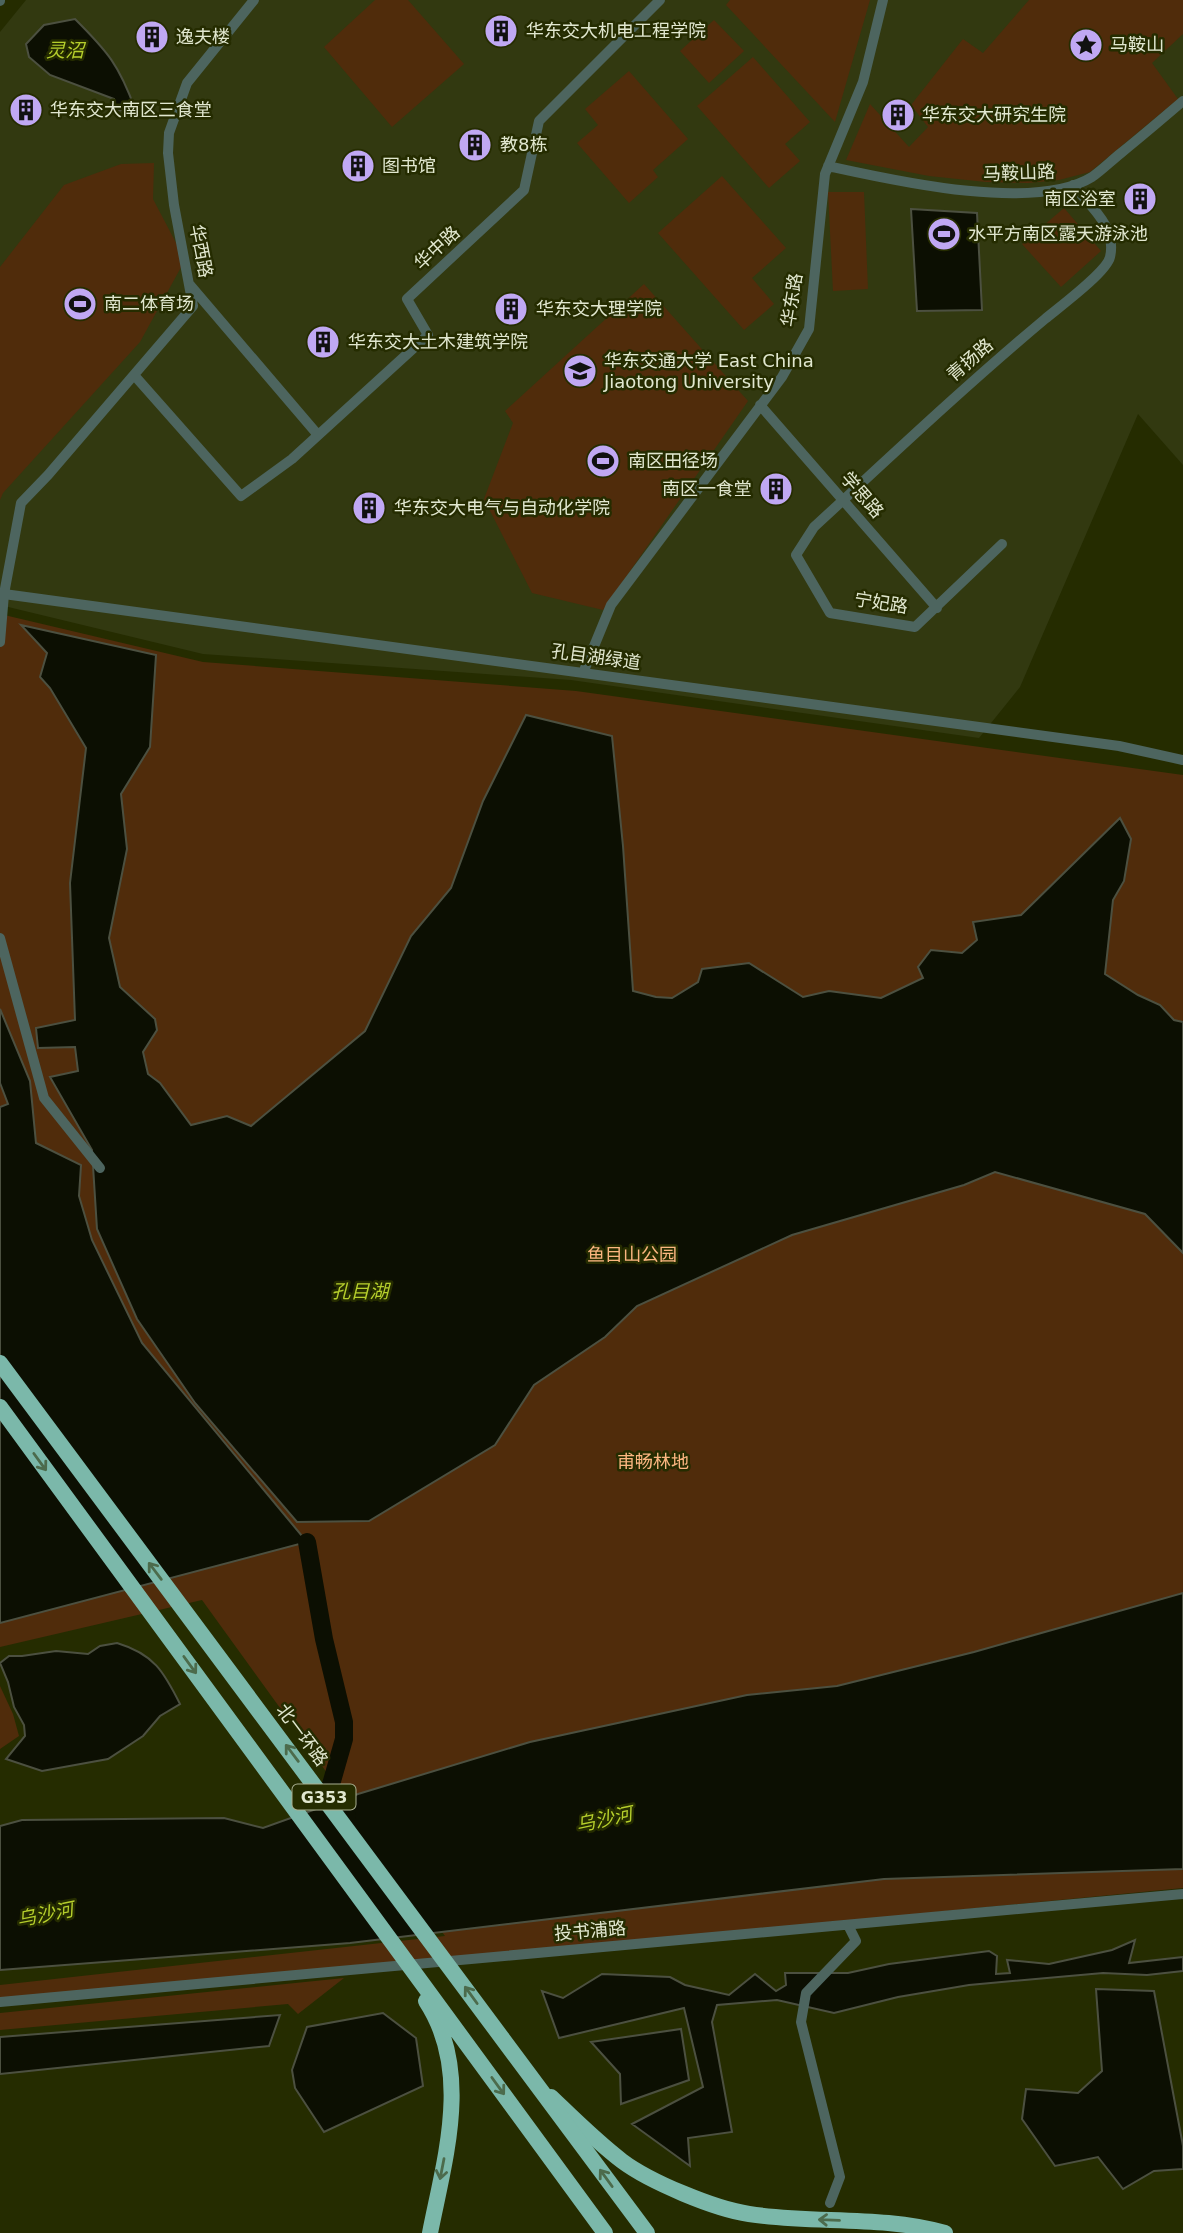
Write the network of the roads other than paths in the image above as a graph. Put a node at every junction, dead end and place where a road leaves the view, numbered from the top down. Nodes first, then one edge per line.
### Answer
1 (254, 0) edge
2 (660, 0) edge
3 (883, 0) edge
4 (1183, 101) edge
5 (828, 166) junction
6 (1073, 186) junction
7 (189, 284) junction
8 (134, 375) junction
9 (760, 405) junction
10 (318, 435) junction
11 (843, 500) junction
12 (1002, 544) dead end
13 (796, 555) joint
14 (4, 594) junction
15 (937, 608) junction
16 (0, 642) edge
17 (583, 673) junction
18 (1183, 760) edge
19 (0, 938) edge
20 (100, 1168) dead end
21 (0, 1363) edge
22 (0, 1407) edge
23 (322, 1845) junction
24 (1183, 1894) edge
25 (848, 1925) junction
26 (0, 2003) edge
27 (536, 2082) junction
28 (830, 2203) dead end
29 (430, 2233) edge
30 (605, 2233) edge
31 (647, 2233) edge
32 (945, 2233) edge

1 - 7 street, 华西路
2 - 10 street, 华中路
3 - 5 street, 华东路
4 - 6 street, 马鞍山路
5 - 6 street, 马鞍山路
5 - 9 street, 华东路
6 - 11 street, 青扬路
7 - 8 street, 华西路
7 - 10 street
8 - 10 street, 华中路
8 - 14 street, 华西路
9 - 11 street, 学思路
9 - 17 street, 华东路
11 - 13 street, 青扬路
11 - 15 street, 学思路
12 - 15 street, 宁妃路
13 - 15 street, 宁妃路
14 - 16 street, 华西路
14 - 17 street, 孔目湖绿道
17 - 18 street, 孔目湖绿道
19 - 20 street
27 -> 21 highway, 北一环路 / G353, bridge
22 -> 23 highway, G353, bridge
23 -> 29 highway, bridge
23 -> 30 highway, G353, bridge
24 - 25 street, 投书浦路
25 - 26 street, 投书浦路
25 - 28 street
31 -> 27 highway, 北一环路 / G353, bridge
32 -> 27 highway, bridge

